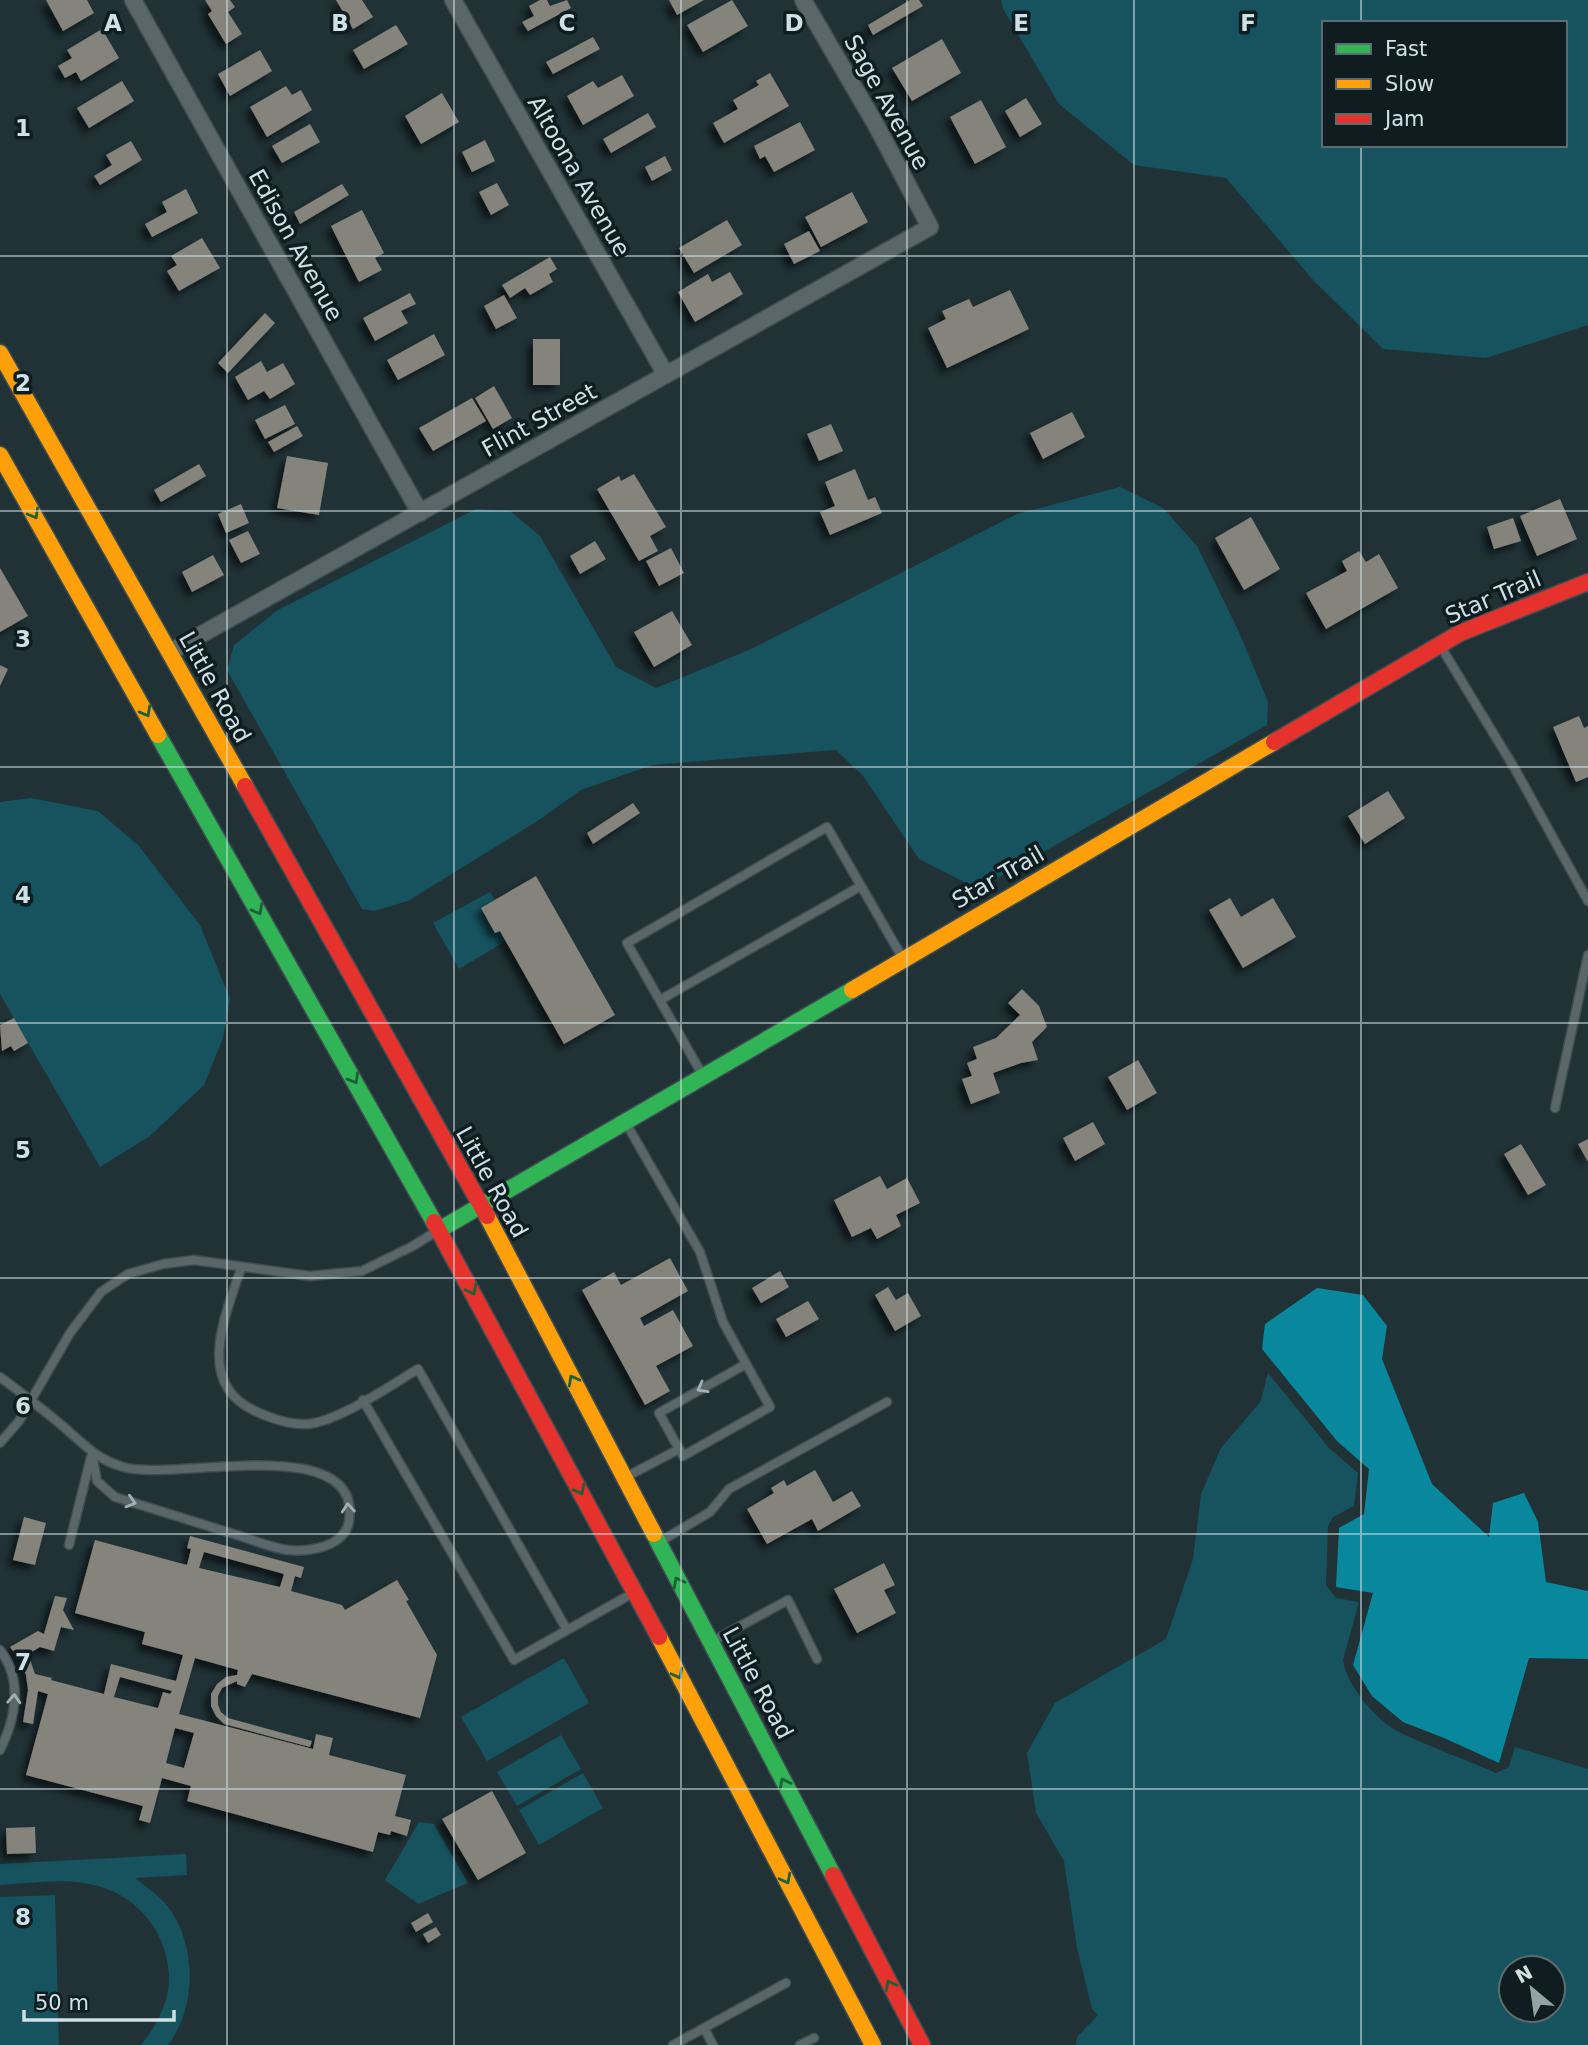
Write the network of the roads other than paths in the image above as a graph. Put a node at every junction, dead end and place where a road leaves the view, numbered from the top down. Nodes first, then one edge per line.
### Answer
1 (133, 0) edge
2 (453, 0) edge
3 (803, 0) edge
4 (930, 227) joint
5 (0, 353) edge
6 (666, 375) junction
7 (0, 454) edge
8 (420, 513) junction
9 (1588, 582) edge
10 (1440, 644) junction
11 (170, 652) junction
12 (861, 886) junction
13 (1588, 901) edge
14 (1588, 955) edge
15 (903, 959) junction
16 (660, 1000) junction
17 (704, 1077) junction
18 (1555, 1108) dead end
19 (626, 1122) junction
20 (482, 1208) junction
21 (439, 1230) junction
22 (241, 1268) junction
23 (746, 1364) junction
24 (0, 1377) edge
25 (31, 1400) junction
26 (363, 1400) junction
27 (887, 1402) dead end
28 (0, 1443) edge
29 (679, 1448) junction
30 (92, 1454) junction
31 (624, 1478) junction
32 (658, 1543) junction
33 (69, 1545) dead end
34 (635, 1592) junction
35 (567, 1630) junction
36 (710, 1643) junction
37 (0, 1650) edge
38 (817, 1659) dead end
39 (0, 1750) edge
40 (786, 1983) dead end
41 (704, 2028) junction
42 (814, 2038) dead end
43 (673, 2045) edge
44 (713, 2045) edge
45 (800, 2045) edge
46 (873, 2045) edge
47 (922, 2045) edge

1 - 8 street, Edison Avenue
2 - 6 street, Altoona Avenue
3 - 4 street, Sage Avenue
4 - 6 street, Flint Street
5 - 11 main road, Little Road
6 - 8 street, Flint Street
7 -> 21 main road
8 - 11 street, Flint Street
9 - 10 main road, Star Trail
10 - 13 lane
10 - 15 main road, Star Trail
11 - 20 main road, Little Road
12 - 15 lane
12 - 16 lane
12 - 16 lane
14 - 18 lane
15 - 17 main road, Star Trail
16 - 17 lane
17 - 19 main road, Star Trail
19 - 20 main road, Star Trail
19 - 23 lane
20 - 21 main road, Star Trail
31 -> 20 main road, Little Road
21 - 22 lane
21 -> 34 main road
22 - 25 lane
22 - 26 lane
23 -> 29 lane
23 - 29 lane
24 - 25 lane
25 - 28 lane
25 - 30 lane
26 - 35 lane
26 - 35 lane
27 - 32 lane
29 - 31 lane
30 -> 30 lane
30 - 33 lane
31 - 32 main road, Little Road
36 -> 32 main road, Little Road
34 - 35 lane
34 -> 46 main road
36 - 38 lane
47 -> 36 main road, Little Road
39 -> 37 lane
40 - 41 lane
41 - 43 lane
41 - 44 lane
42 - 45 lane

